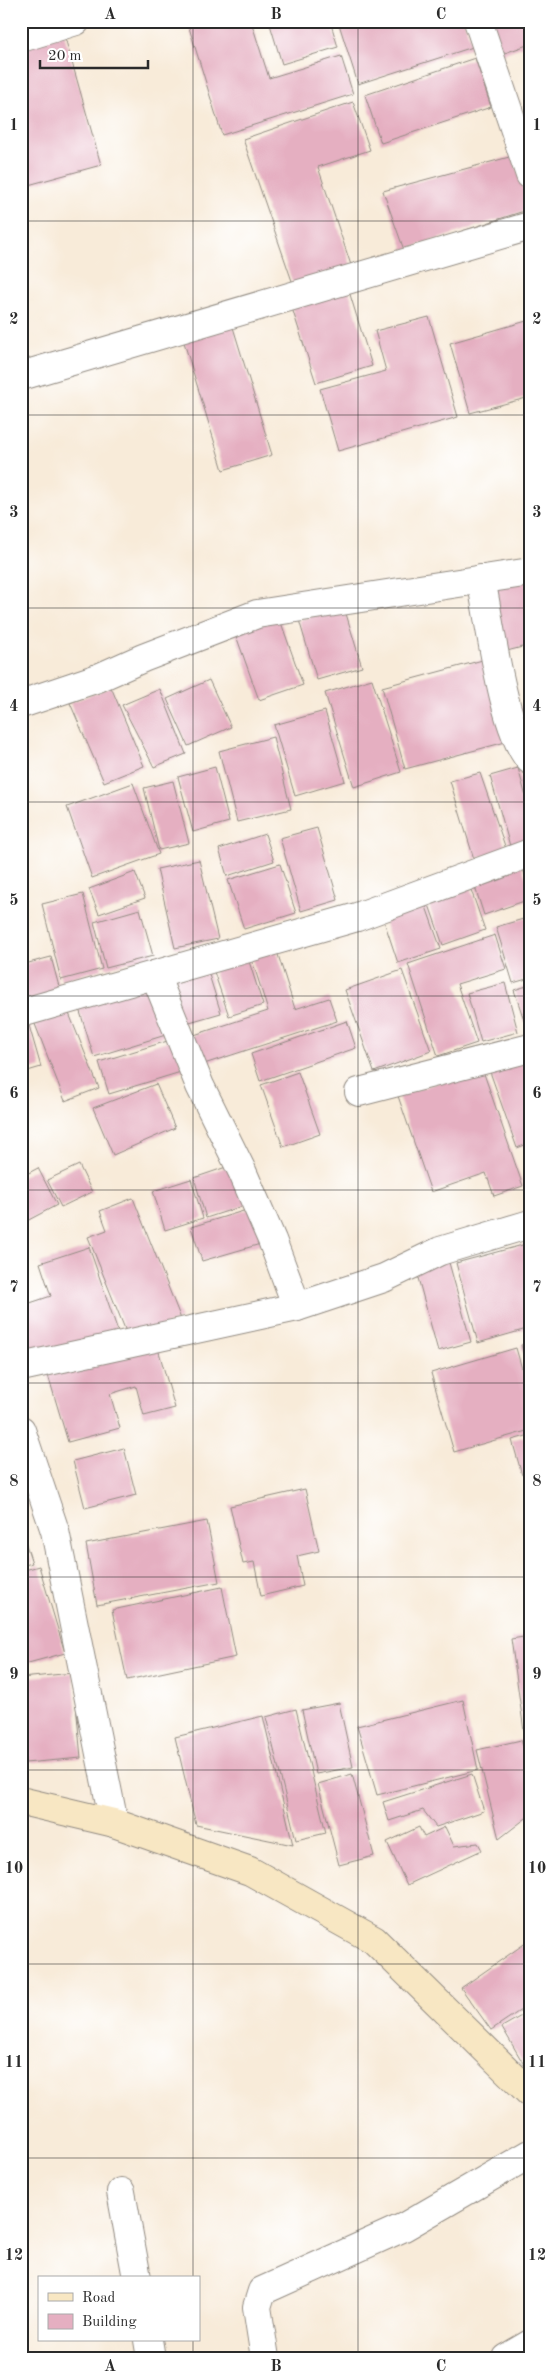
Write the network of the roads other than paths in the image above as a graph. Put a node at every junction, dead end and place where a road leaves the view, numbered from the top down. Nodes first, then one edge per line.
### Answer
1 (76, 21) edge
2 (478, 21) edge
3 (21, 38) edge
4 (530, 175) edge
5 (530, 226) edge
6 (21, 376) edge
7 (530, 572) edge
8 (481, 579) junction
9 (21, 704) edge
10 (530, 760) edge
11 (530, 853) edge
12 (155, 975) junction
13 (21, 1013) edge
14 (530, 1048) edge
15 (359, 1092) dead end
16 (530, 1224) edge
17 (298, 1307) junction
18 (21, 1367) edge
19 (21, 1430) edge
20 (21, 1801) edge
21 (114, 1823) junction
22 (530, 2093) edge
23 (530, 2154) edge
24 (121, 2192) dead end
25 (136, 2276) edge
26 (148, 2342) edge
27 (530, 2344) edge
28 (151, 2358) edge
29 (265, 2358) edge
30 (506, 2358) edge

1 - 3 street
2 - 4 street
5 - 6 street
7 - 8 street
8 - 9 street
8 - 10 street
11 - 12 street
12 - 13 street
12 - 17 street
14 - 15 street
16 - 17 street
17 - 18 street
19 - 21 street
20 - 21 street
21 - 22 street
23 - 29 street
24 - 25 street
26 - 28 street
27 - 30 street

